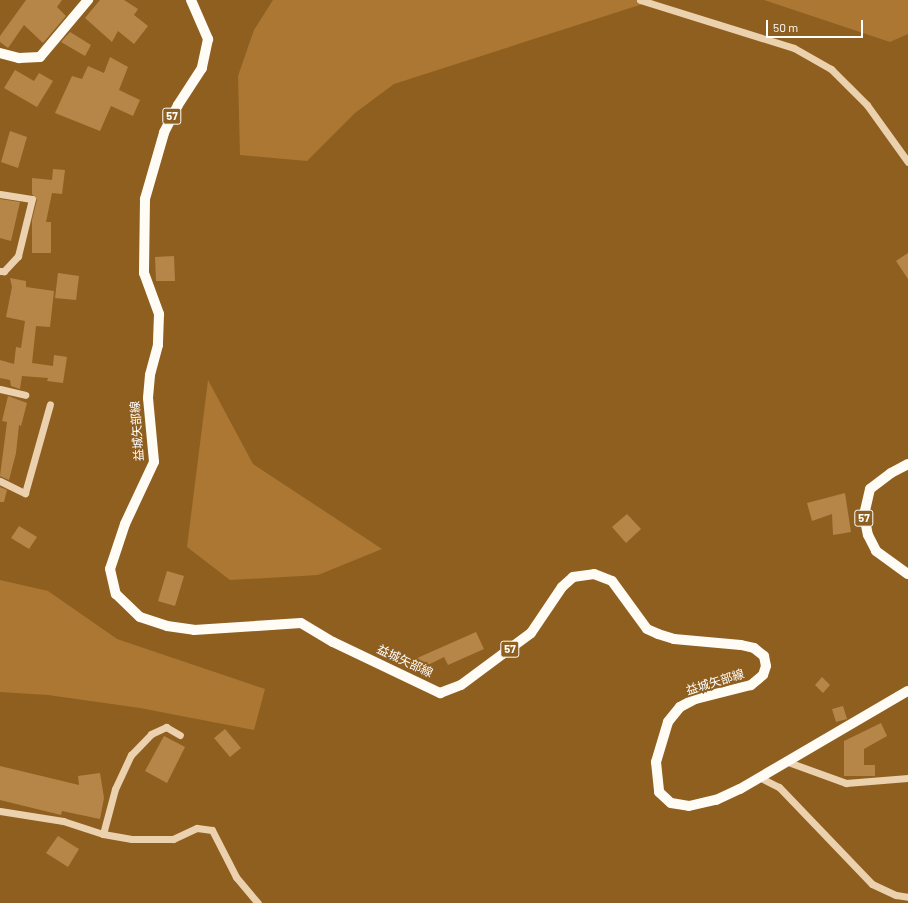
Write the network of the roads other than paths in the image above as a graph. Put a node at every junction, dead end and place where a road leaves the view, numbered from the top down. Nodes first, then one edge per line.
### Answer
1 (88, 0) edge
2 (191, 0) edge
3 (640, 0) edge
4 (0, 53) edge
5 (908, 162) edge
6 (0, 194) edge
7 (0, 271) edge
8 (0, 389) edge
9 (25, 395) dead end
10 (50, 404) dead end
11 (908, 464) edge
12 (0, 481) edge
13 (908, 574) edge
14 (908, 691) edge
15 (180, 735) dead end
16 (788, 762) junction
17 (761, 778) junction
18 (908, 778) edge
19 (0, 811) edge
20 (103, 834) junction
21 (908, 897) edge
22 (258, 903) edge

1 - 4 main road
2 - 17 main road, 益城矢部線 / 57
3 - 5 street
6 - 7 street
8 - 9 street
10 - 12 street
11 - 13 main road, 57
14 - 16 main road, 益城矢部線 / 57
15 - 20 street
16 - 17 main road, 益城矢部線 / 57
16 - 18 street
17 - 21 street
19 - 20 street
20 - 22 street

